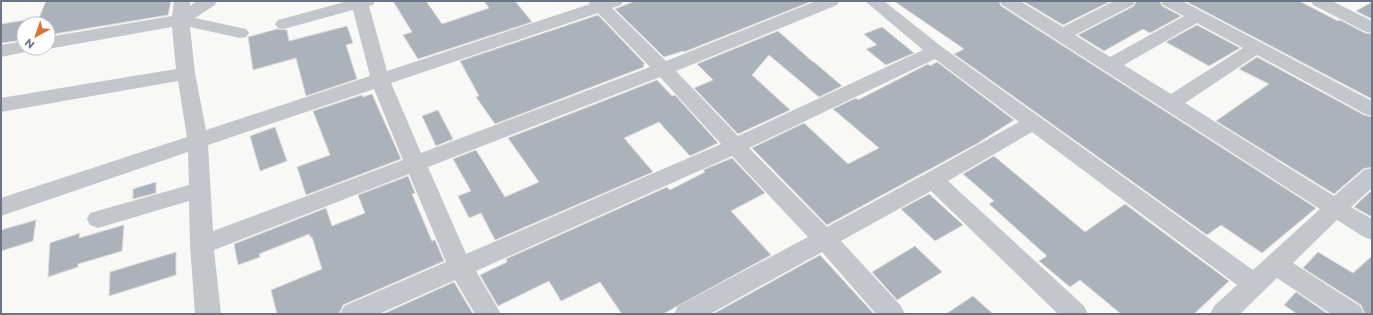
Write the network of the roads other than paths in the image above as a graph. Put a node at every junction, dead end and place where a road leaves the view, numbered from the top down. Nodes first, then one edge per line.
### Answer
1 (209, 1) edge
2 (831, 1) edge
3 (873, 1) edge
4 (1008, 1) edge
5 (1127, 1) edge
6 (1169, 1) edge
7 (1319, 1) edge
8 (362, 2) edge
9 (604, 3) edge
10 (181, 11) edge
11 (1196, 16) junction
12 (284, 24) dead end
13 (1372, 28) edge
14 (240, 34) dead end
15 (1062, 35) junction
16 (56, 41) edge
17 (16, 48) edge
18 (1255, 48) junction
19 (1, 51) edge
20 (936, 52) junction
21 (1110, 65) junction
22 (663, 69) junction
23 (186, 73) junction
24 (380, 80) junction
25 (1171, 103) junction
26 (1, 105) edge
27 (1372, 109) edge
28 (1034, 122) junction
29 (198, 141) junction
30 (735, 146) junction
31 (415, 163) junction
32 (1372, 176) edge
33 (933, 180) junction
34 (200, 190) junction
35 (1, 207) edge
36 (1335, 208) junction
37 (98, 219) dead end
38 (1372, 231) edge
39 (826, 240) junction
40 (202, 245) junction
41 (1276, 264) junction
42 (460, 266) junction
43 (1254, 284) junction
44 (208, 314) edge
45 (353, 314) edge
46 (488, 314) edge
47 (688, 314) edge
48 (892, 314) edge
49 (1076, 314) edge
50 (1223, 314) edge
51 (1351, 314) edge

1 - 10 street
2 - 22 street
3 - 20 street
4 - 15 street
5 - 15 street
6 - 11 street
7 - 13 street
8 - 12 street
8 - 24 street
9 - 22 street
9 - 24 street
10 - 14 street
10 - 16 street
10 - 23 street
11 - 18 street
11 - 21 street
15 - 21 street
17 - 19 street
18 - 25 street
18 - 27 street
20 - 28 street
20 - 30 street
21 - 25 street
22 - 30 street
22 - 31 street
23 - 26 street
23 - 29 street
24 - 29 street
24 - 31 street
25 - 36 street
28 - 33 street
28 - 43 street
29 - 34 street
29 - 35 street
30 - 39 street
30 - 42 street
31 - 40 street
31 - 42 street
32 - 36 street
33 - 39 street
33 - 49 street
34 - 37 street
34 - 40 street
36 - 38 street
36 - 41 street
39 - 47 street
39 - 48 street
40 - 44 street
41 - 43 street
41 - 51 street
42 - 45 street
42 - 46 street
43 - 50 street

